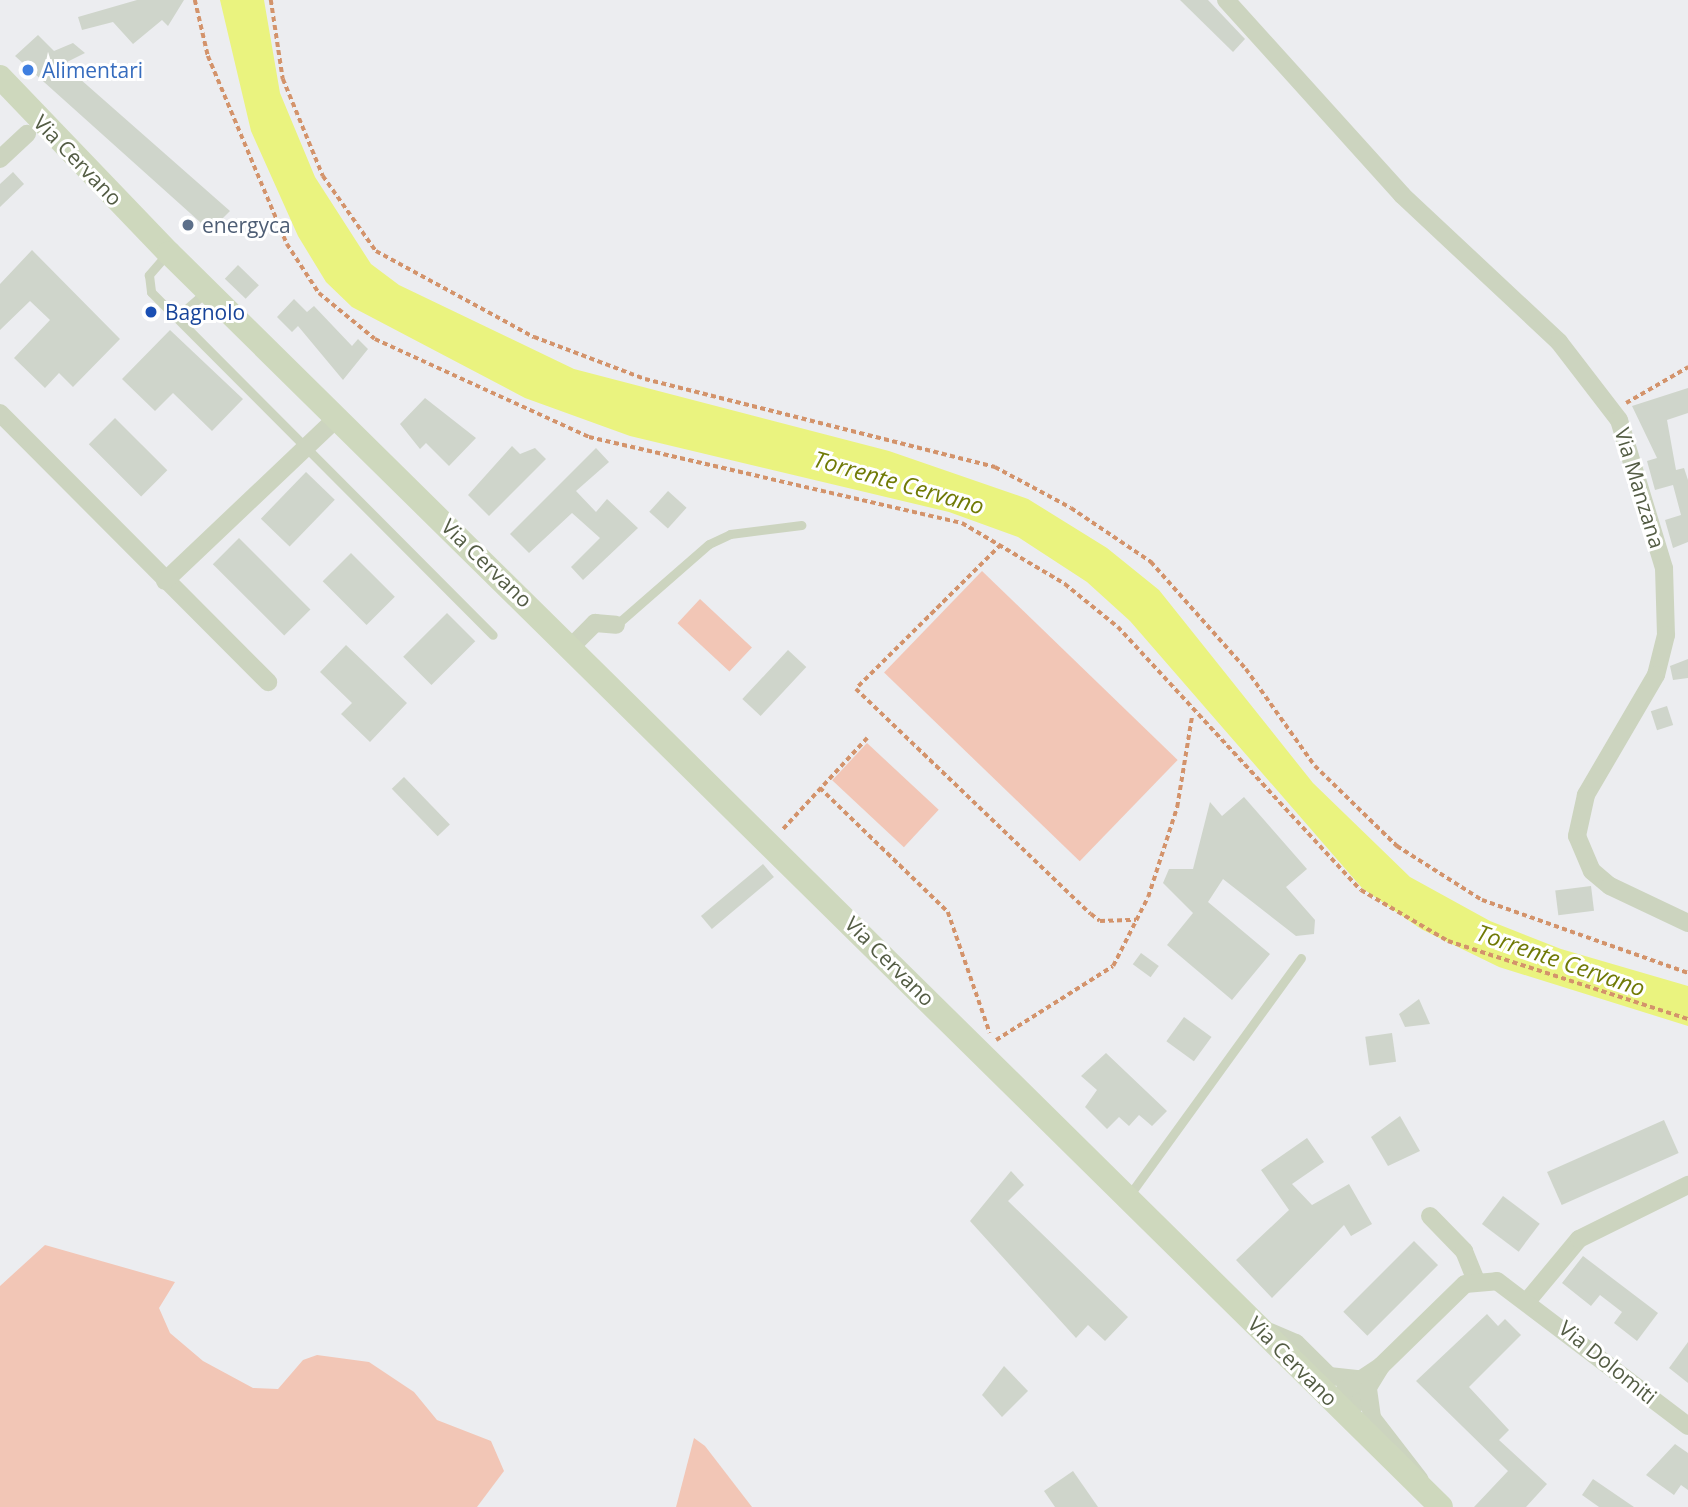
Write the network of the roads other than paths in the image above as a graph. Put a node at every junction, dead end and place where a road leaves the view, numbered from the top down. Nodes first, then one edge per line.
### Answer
1 (1226, 0) edge
2 (0, 77) edge
3 (27, 134) dead end
4 (0, 159) edge
5 (169, 253) junction
6 (208, 291) junction
7 (176, 318) junction
8 (0, 413) edge
9 (337, 418) junction
10 (306, 448) junction
11 (801, 525) dead end
12 (165, 580) junction
13 (616, 625) joint
14 (493, 635) dead end
15 (572, 646) junction
16 (268, 682) dead end
17 (1688, 923) edge
18 (1301, 958) dead end
19 (1688, 1185) edge
20 (1128, 1197) junction
21 (1430, 1216) dead end
22 (1476, 1281) junction
23 (1529, 1299) junction
24 (1258, 1326) junction
25 (1363, 1384) junction
26 (1340, 1406) junction
27 (1688, 1426) edge
28 (1434, 1500) edge

1 - 17 street, Via Manzana
2 - 5 main road, Via Cervano
3 - 4 street, Via Cervano
5 - 6 main road, Via Cervano
5 - 7 lane
6 - 7 lane
6 - 9 main road, Via Cervano
7 - 10 lane
8 - 12 street
9 - 10 street
9 - 15 main road, Via Cervano
10 - 12 street
10 - 14 lane
11 - 13 lane
12 - 16 street
13 - 15 street
15 - 20 main road, Via Cervano
18 - 20 lane
19 - 23 street
20 - 24 main road, Via Cervano
21 - 22 street
22 - 23 street, Via Dolomiti
22 - 25 street
23 - 27 street, Via Dolomiti
24 - 25 street
24 - 26 main road, Via Cervano
25 - 26 street
25 - 28 street
26 - 28 main road, Via Cervano

